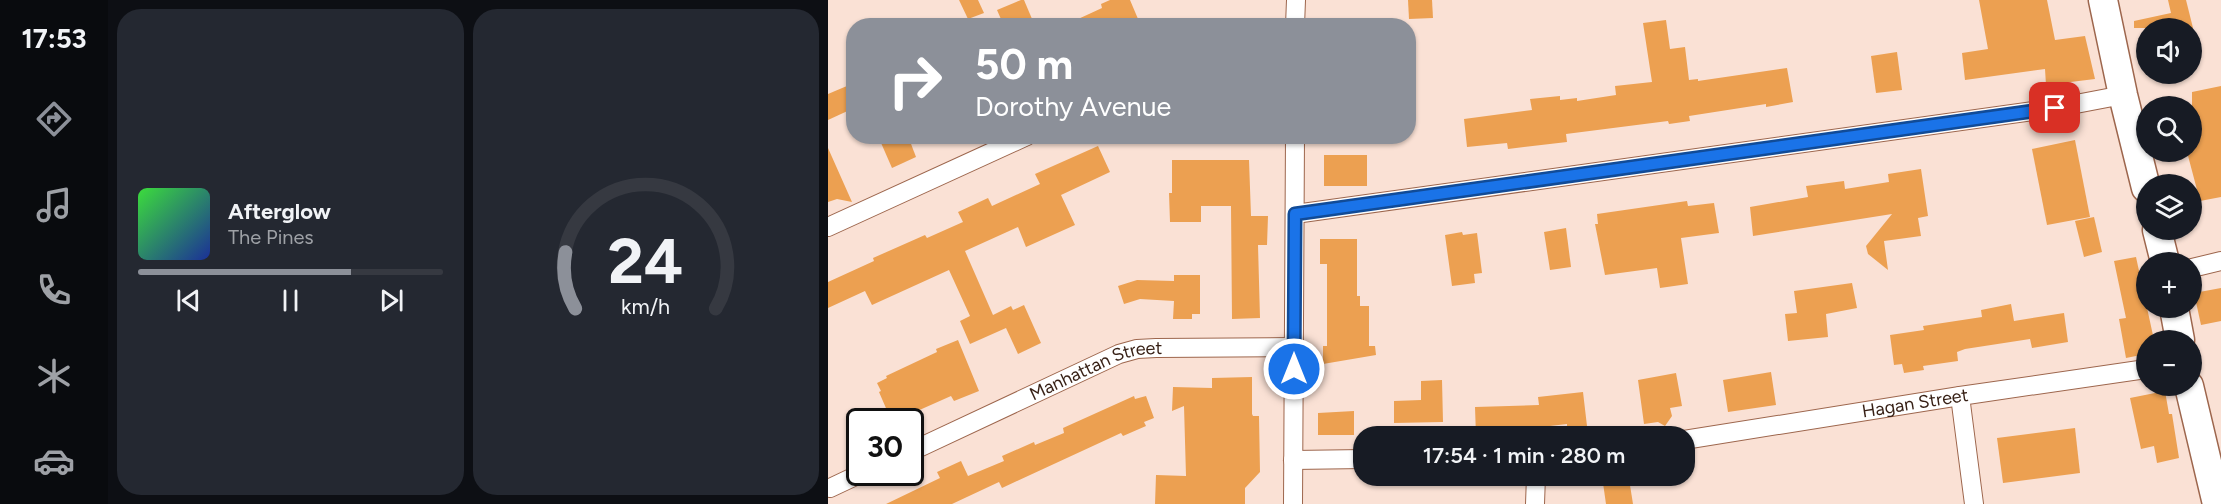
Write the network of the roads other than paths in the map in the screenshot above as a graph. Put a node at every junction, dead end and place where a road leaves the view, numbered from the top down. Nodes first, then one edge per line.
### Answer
1 (1296, 0) edge
2 (2103, 0) edge
3 (1295, 18) edge
4 (2123, 95) junction
5 (1010, 144) edge
6 (1295, 144) edge
7 (2143, 174) edge
8 (1295, 214) junction
9 (828, 227) edge
10 (2221, 261) edge
11 (2202, 266) edge
12 (1294, 347) junction
13 (2136, 370) edge
14 (1960, 396) junction
15 (2192, 396) edge
16 (1695, 438) edge
17 (924, 445) edge
18 (1353, 459) edge
19 (1293, 460) junction
20 (2215, 466) edge
21 (846, 483) edge
22 (1536, 486) edge
23 (832, 492) edge
24 (1293, 504) edge
25 (1535, 504) edge
26 (1974, 504) edge
27 (2217, 504) edge

1 - 3 street
2 - 4 main road
4 - 7 main road
4 - 8 street
5 - 9 street
6 - 8 street
8 - 12 street
10 - 11 street
12 - 17 street, Manhattan Street
12 - 19 street
13 - 14 street, Hagan Street
14 - 16 street, Hagan Street
14 - 26 street
15 - 20 main road
18 - 19 street
19 - 24 street
20 - 27 main road
21 - 23 street
22 - 25 street

